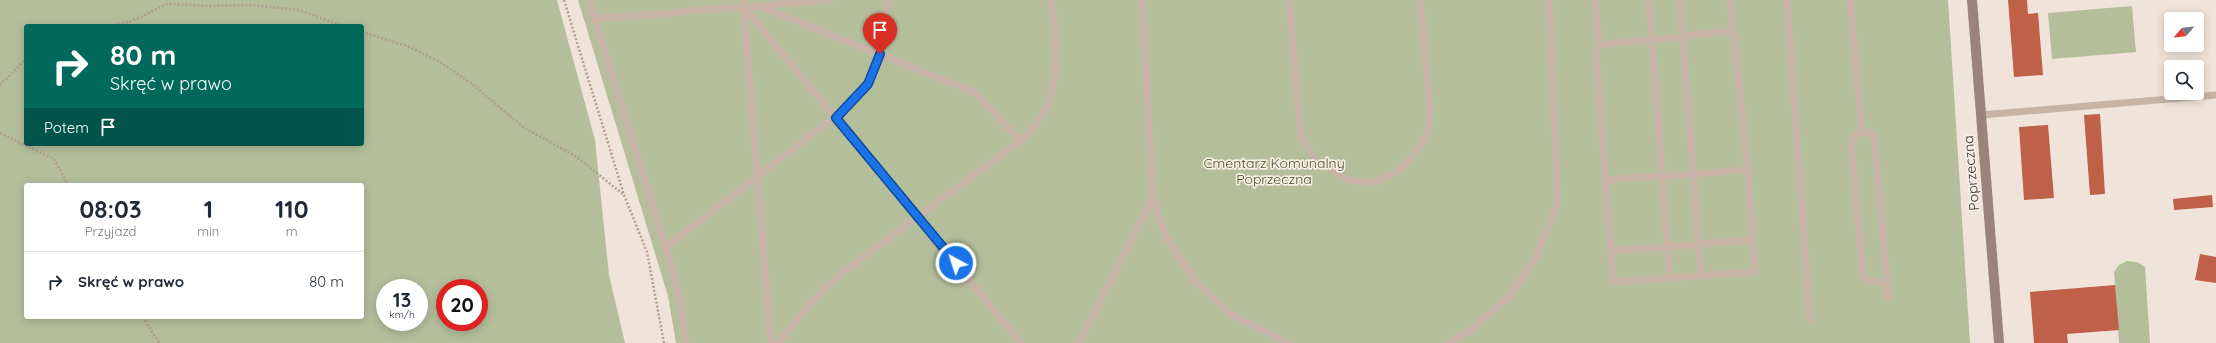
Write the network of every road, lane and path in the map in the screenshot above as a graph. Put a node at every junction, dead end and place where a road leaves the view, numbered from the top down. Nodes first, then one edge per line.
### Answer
1 (564, 0) edge
2 (589, 0) edge
3 (769, 0) edge
4 (831, 0) edge
5 (888, 0) edge
6 (1051, 0) edge
7 (1142, 0) edge
8 (1289, 0) edge
9 (1420, 0) edge
10 (1549, 0) edge
11 (1595, 0) edge
12 (1650, 0) edge
13 (1680, 0) edge
14 (1730, 0) edge
15 (1787, 0) edge
16 (1850, 0) edge
17 (1972, 0) edge
18 (743, 3) edge
19 (759, 6) junction
20 (594, 19) junction
21 (119, 24) edge
22 (337, 24) edge
23 (1734, 31) junction
24 (364, 33) edge
25 (1683, 36) junction
26 (1652, 39) junction
27 (1599, 45) junction
28 (880, 54) junction
29 (24, 61) edge
30 (0, 86) edge
31 (2216, 94) edge
32 (1981, 114) junction
33 (836, 118) junction
34 (0, 133) edge
35 (1862, 133) junction
36 (1020, 141) junction
37 (24, 145) edge
38 (27, 146) edge
39 (1748, 170) junction
40 (1693, 174) junction
41 (1662, 176) junction
42 (758, 177) junction
43 (1606, 180) junction
44 (67, 183) edge
45 (624, 195) junction
46 (1153, 197) junction
47 (918, 218) junction
48 (1753, 240) junction
49 (1699, 244) junction
50 (666, 247) junction
51 (1668, 247) junction
52 (1611, 251) junction
53 (1701, 276) junction
54 (1670, 278) junction
55 (1887, 281) junction
56 (1888, 296) dead end
57 (144, 319) edge
58 (1810, 319) dead end
59 (159, 343) edge
60 (664, 343) edge
61 (686, 343) edge
62 (771, 343) edge
63 (778, 343) edge
64 (1021, 343) edge
65 (1079, 343) edge
66 (1289, 343) edge
67 (1447, 343) edge
68 (1999, 343) edge

1 - 45 path
2 - 20 lane
3 - 19 lane
4 - 19 lane
5 - 28 lane
6 - 36 lane
7 - 46 lane
8 - 9 lane
10 - 67 lane
11 - 27 lane
12 - 26 lane
13 - 25 lane
14 - 23 lane
15 - 58 lane
16 - 35 lane
17 - 32 street, Poprzeczna
18 - 19 lane
18 - 20 lane
18 - 33 lane
18 - 42 lane
19 - 28 lane
20 - 50 lane
21 - 22 path
23 - 25 lane
23 - 39 lane
24 - 45 path
25 - 26 lane
25 - 40 lane
26 - 27 lane
26 - 41 lane
27 - 43 lane
28 - 33 lane
28 - 36 lane
29 - 30 path
31 - 32 lane
32 - 68 street, Poprzeczna
33 - 42 lane
33 - 47 lane
34 - 37 path
35 - 55 lane
35 - 55 lane
36 - 47 lane
38 - 44 path
39 - 40 lane
39 - 48 lane
40 - 41 lane
40 - 49 lane
41 - 43 lane
41 - 51 lane
42 - 50 lane
42 - 62 lane
43 - 52 lane
45 - 60 path
46 - 65 lane
46 - 66 lane
47 - 63 lane
47 - 64 lane
48 - 49 lane
48 - 53 lane
49 - 51 lane
49 - 53 lane
50 - 61 lane
51 - 52 lane
51 - 54 lane
52 - 54 lane
53 - 54 lane
55 - 56 lane
57 - 59 path

